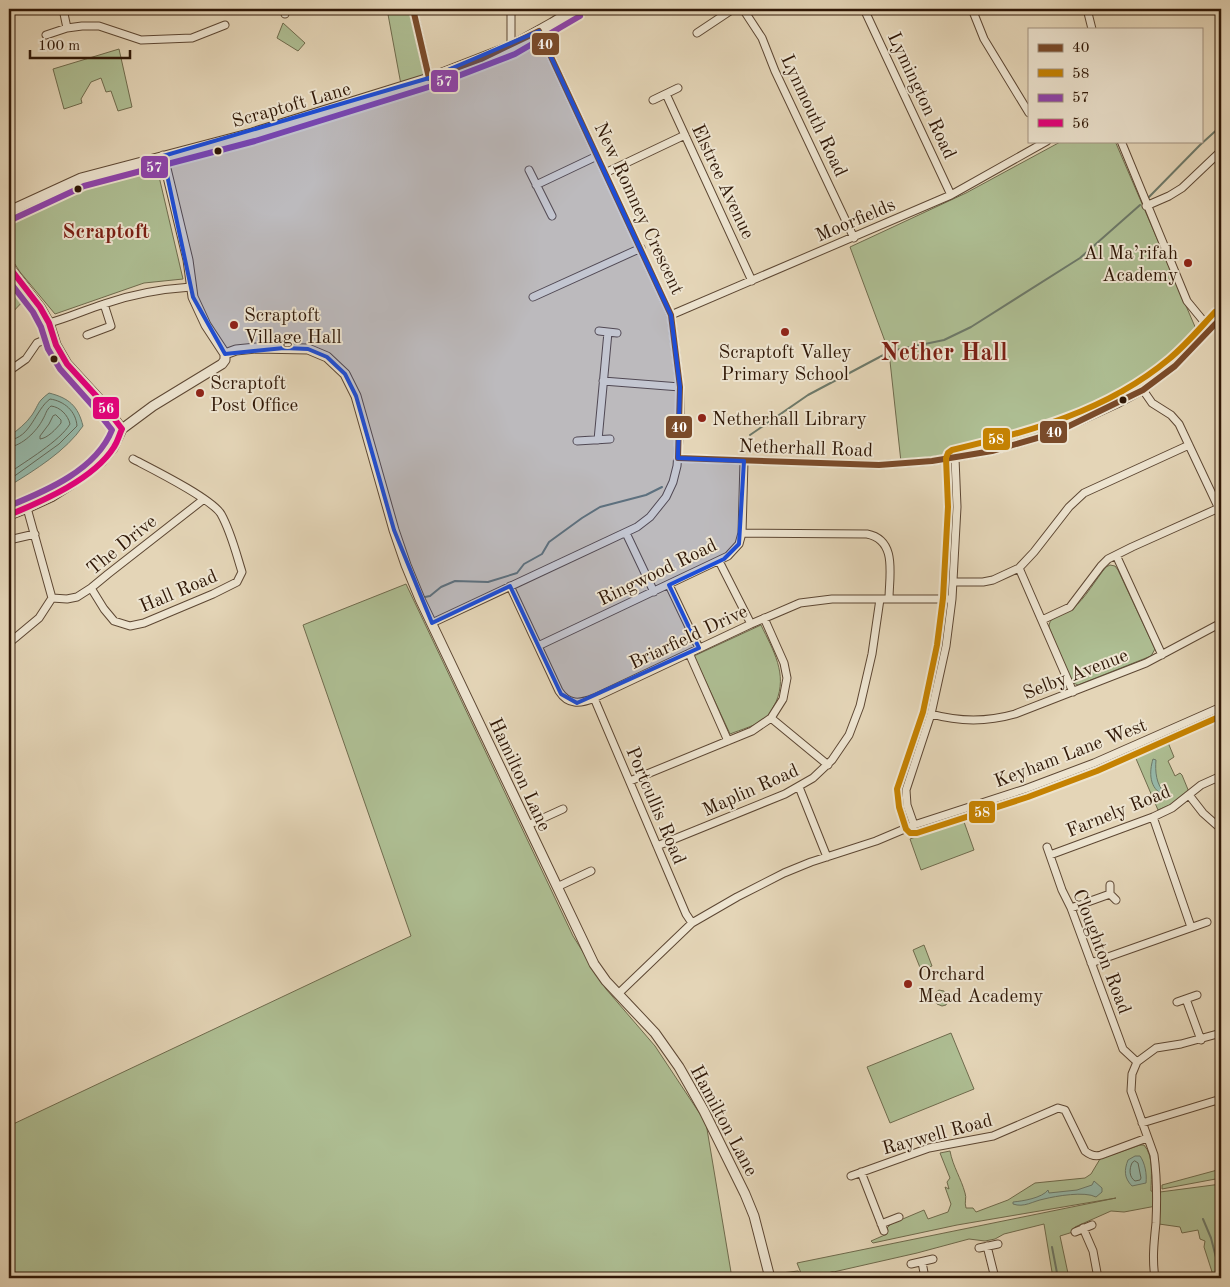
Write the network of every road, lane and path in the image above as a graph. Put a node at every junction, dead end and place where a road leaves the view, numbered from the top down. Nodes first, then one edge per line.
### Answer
1 (63, 9) edge
2 (414, 9) edge
3 (511, 9) edge
4 (575, 9) edge
5 (733, 9) edge
6 (743, 9) edge
7 (864, 9) edge
8 (972, 9) edge
9 (1086, 9) edge
10 (225, 25) dead end
11 (67, 28) junction
12 (1092, 28) edge
13 (539, 31) junction
14 (697, 33) dead end
15 (46, 35) dead end
16 (511, 46) junction
17 (429, 78) junction
18 (678, 88) dead end
19 (666, 94) junction
20 (653, 100) dead end
21 (1028, 111) edge
22 (685, 135) junction
23 (1045, 142) edge
24 (1121, 142) edge
25 (1221, 151) edge
26 (163, 156) junction
27 (597, 156) junction
28 (529, 170) dead end
29 (605, 173) junction
30 (536, 185) junction
31 (952, 195) junction
32 (1146, 206) junction
33 (9, 211) edge
34 (552, 216) dead end
35 (854, 238) junction
36 (641, 248) junction
37 (9, 268) edge
38 (752, 281) junction
39 (191, 287) junction
40 (533, 297) dead end
41 (104, 304) junction
42 (671, 315) junction
43 (1221, 318) edge
44 (49, 322) junction
45 (1210, 329) junction
46 (599, 331) dead end
47 (608, 332) junction
48 (617, 332) dead end
49 (87, 335) dead end
50 (54, 336) junction
51 (225, 354) junction
52 (9, 371) edge
53 (604, 381) junction
54 (680, 388) junction
55 (1143, 390) junction
56 (122, 429) junction
57 (610, 439) dead end
58 (598, 440) junction
59 (577, 441) dead end
60 (1189, 445) junction
61 (678, 458) junction
62 (955, 458) junction
63 (133, 459) dead end
64 (744, 461) junction
65 (204, 499) junction
66 (27, 508) junction
67 (1220, 511) edge
68 (9, 515) edge
69 (626, 533) junction
70 (742, 533) junction
71 (35, 534) junction
72 (9, 540) edge
73 (1116, 555) junction
74 (719, 561) junction
75 (1019, 568) junction
76 (954, 582) junction
77 (669, 585) junction
78 (510, 586) junction
79 (91, 588) junction
80 (654, 592) junction
81 (52, 598) junction
82 (880, 599) junction
83 (889, 599) junction
84 (952, 599) junction
85 (764, 618) junction
86 (1042, 620) junction
87 (432, 623) junction
88 (1221, 623) edge
89 (750, 624) junction
90 (9, 643) edge
91 (538, 646) junction
92 (699, 648) junction
93 (689, 653) junction
94 (1162, 656) junction
95 (1073, 692) junction
96 (594, 698) junction
97 (1221, 707) edge
98 (931, 714) junction
99 (772, 718) junction
100 (728, 740) junction
101 (828, 765) junction
102 (1221, 776) edge
103 (630, 781) junction
104 (799, 787) junction
105 (1189, 795) junction
106 (563, 809) dead end
107 (1153, 817) junction
108 (528, 825) junction
109 (914, 825) junction
110 (1221, 829) edge
111 (657, 846) junction
112 (1046, 847) dead end
113 (1050, 855) junction
114 (827, 857) junction
115 (591, 871) dead end
116 (1110, 885) dead end
117 (557, 887) junction
118 (1110, 894) junction
119 (1116, 900) dead end
120 (1071, 908) junction
121 (1207, 922) dead end
122 (692, 923) junction
123 (1191, 927) junction
124 (1091, 963) junction
125 (618, 994) junction
126 (1197, 995) dead end
127 (1186, 999) junction
128 (1177, 1002) dead end
129 (1221, 1033) edge
130 (1200, 1040) junction
131 (1137, 1062) junction
132 (1221, 1100) edge
133 (1142, 1123) junction
134 (1148, 1138) junction
135 (861, 1172) junction
136 (851, 1176) dead end
137 (899, 1217) dead end
138 (1092, 1225) dead end
139 (1083, 1228) junction
140 (1075, 1232) dead end
141 (998, 1244) dead end
142 (987, 1246) junction
143 (979, 1248) dead end
144 (933, 1259) dead end
145 (922, 1262) junction
146 (911, 1264) dead end
147 (1155, 1277) edge
148 (770, 1278) edge
149 (925, 1278) edge
150 (995, 1278) edge
151 (1098, 1278) edge
152 (1143, 1278) edge

1 - 11 street
2 - 17 street
3 - 16 street
4 - 13 street, Scraptoft Lane
5 - 14 street
6 - 35 street, Lynmouth Road
7 - 31 street, Lymington Road
8 - 21 street
9 - 12 street
10 - 11 street
11 - 15 street
13 - 16 street, Scraptoft Lane
13 - 27 street, New Romney Crescent
16 - 17 street, Scraptoft Lane
17 - 26 street, Scraptoft Lane
18 - 19 street
19 - 20 street
19 - 22 street, Elstree Avenue
22 - 29 street
22 - 38 street, Elstree Avenue
23 - 31 street, Moorfields
24 - 32 street
25 - 32 street
26 - 33 street, Scraptoft Lane
26 - 39 street
27 - 29 street, New Romney Crescent
27 - 30 street
28 - 30 street
29 - 36 street, New Romney Crescent
30 - 34 street
31 - 35 street, Moorfields
32 - 45 street
35 - 38 street, Moorfields
36 - 40 street
36 - 42 street, New Romney Crescent
37 - 44 street
38 - 42 street, Moorfields
39 - 41 street
39 - 51 street
41 - 44 street
41 - 49 street
42 - 54 street, New Romney Crescent
43 - 45 street, Netherhall Road
44 - 50 street
45 - 55 street, Netherhall Road
46 - 47 street
47 - 48 street
47 - 53 street
50 - 52 street
50 - 56 street
51 - 56 street
51 - 87 street, Hamilton Lane
53 - 54 street
53 - 58 street
54 - 61 street, New Romney Crescent
55 - 60 street
55 - 62 street, Netherhall Road
56 - 66 street
57 - 58 street
58 - 59 street
60 - 67 street
60 - 75 street
61 - 64 street, Netherhall Road
61 - 69 street, New Romney Crescent
62 - 64 street, Netherhall Road
62 - 76 street
63 - 65 street, Hall Road
64 - 70 street, Ringwood Road
65 - 79 street, The Drive
65 - 79 street, Hall Road
66 - 68 street
66 - 71 street
67 - 73 street
69 - 78 street, New Romney Crescent
69 - 80 street
70 - 74 street, Ringwood Road
70 - 83 street
71 - 72 street
71 - 81 street
73 - 86 street
73 - 94 street
74 - 77 street, Ringwood Road
74 - 89 street
75 - 76 street
75 - 86 street
76 - 84 street
77 - 80 street, Ringwood Road
77 - 92 street
78 - 87 street, New Romney Crescent
78 - 91 street, Briarfield Drive
79 - 81 street, The Drive
80 - 91 street, Ringwood Road
81 - 90 street
82 - 83 street, Briarfield Drive
82 - 85 street, Briarfield Drive
82 - 101 street, Maplin Road
83 - 84 street, Briarfield Drive
84 - 98 street
85 - 89 street, Briarfield Drive
85 - 99 street
86 - 95 street
87 - 108 street, Hamilton Lane
88 - 94 street, Selby Avenue
89 - 92 street, Briarfield Drive
91 - 96 street, Briarfield Drive
92 - 93 street, Briarfield Drive
93 - 96 street, Briarfield Drive
93 - 100 street
94 - 95 street, Selby Avenue
95 - 98 street, Selby Avenue
96 - 103 street, Portcullis Road
97 - 109 street, Keyham Lane West
98 - 109 street
99 - 100 street
99 - 101 street
100 - 103 street
101 - 104 street, Maplin Road
102 - 105 street, Farnely Road
103 - 111 street, Portcullis Road
104 - 111 street, Maplin Road
104 - 114 street
105 - 107 street, Farnely Road
105 - 110 street
106 - 108 street
107 - 113 street, Farnely Road
107 - 123 street
108 - 117 street, Hamilton Lane
109 - 114 street, Keyham Lane West
111 - 122 street, Portcullis Road
112 - 113 street, Cloughton Road
113 - 120 street, Cloughton Road
114 - 122 street, Keyham Lane West
115 - 117 street
116 - 118 street
117 - 125 street, Hamilton Lane
118 - 119 street
118 - 120 street
120 - 124 street, Cloughton Road
121 - 123 street
122 - 125 street, Keyham Lane West
123 - 124 street
124 - 131 street, Cloughton Road
125 - 148 street, Hamilton Lane
126 - 127 street
127 - 128 street
127 - 130 street
129 - 130 street
130 - 131 street
131 - 133 street
132 - 133 street
133 - 134 street
134 - 135 street, Raywell Road
134 - 147 street
135 - 136 street, Raywell Road
135 - 137 street
138 - 139 street
139 - 140 street
139 - 151 street
141 - 142 street
142 - 143 street
142 - 150 street
144 - 145 street
145 - 146 street
145 - 149 street
147 - 152 street

